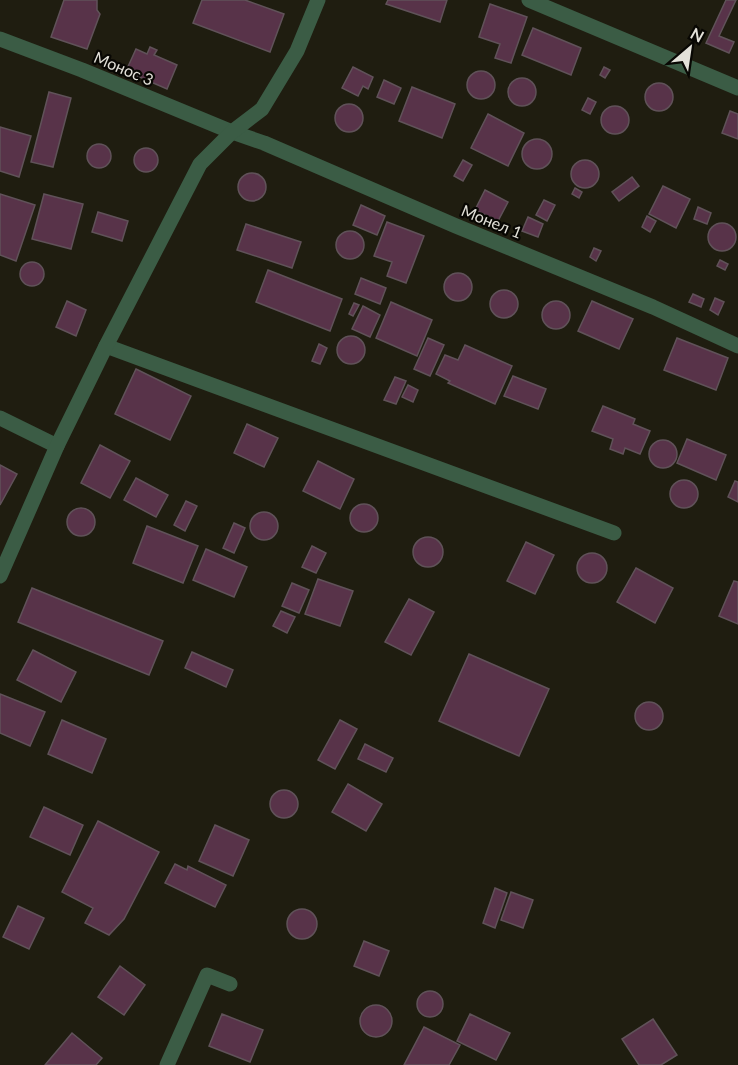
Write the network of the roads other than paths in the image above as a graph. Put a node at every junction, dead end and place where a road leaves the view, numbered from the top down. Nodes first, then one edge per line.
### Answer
1 (318, 0) edge
2 (529, 0) edge
3 (0, 39) edge
4 (738, 88) edge
5 (232, 132) junction
6 (106, 346) junction
7 (738, 346) edge
8 (0, 418) edge
9 (57, 446) junction
10 (614, 533) dead end
11 (0, 576) edge
12 (230, 984) dead end
13 (167, 1065) edge

1 - 5 street
2 - 4 street
3 - 5 street, Монос 3
5 - 6 street
5 - 7 street, Монел 1
6 - 9 street
6 - 10 street
8 - 9 street
9 - 11 street
12 - 13 street

